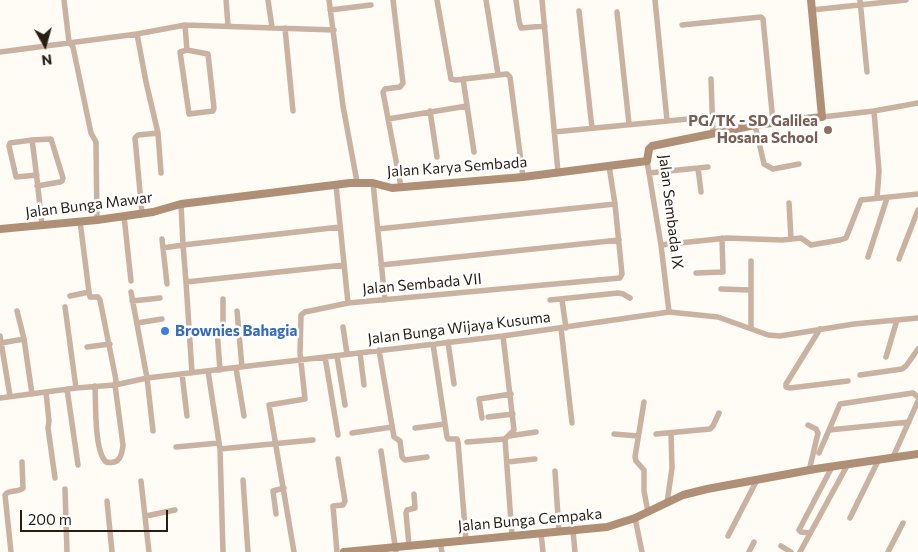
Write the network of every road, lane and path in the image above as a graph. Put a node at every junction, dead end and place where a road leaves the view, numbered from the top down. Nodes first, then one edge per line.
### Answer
1 (64, 0) edge
2 (226, 0) edge
3 (268, 0) edge
4 (329, 0) edge
5 (392, 0) edge
6 (437, 0) edge
7 (486, 0) edge
8 (516, 0) edge
9 (542, 0) edge
10 (655, 0) edge
11 (811, 0) edge
12 (898, 0) edge
13 (906, 0) edge
14 (860, 3) edge
15 (371, 5) dead end
16 (330, 10) junction
17 (812, 10) junction
18 (579, 11) dead end
19 (617, 12) dead end
20 (185, 25) junction
21 (228, 25) junction
22 (682, 25) dead end
23 (545, 26) junction
24 (272, 27) junction
25 (285, 28) junction
26 (334, 30) junction
27 (137, 34) junction
28 (69, 42) junction
29 (187, 50) junction
30 (0, 52) edge
31 (867, 72) dead end
32 (498, 74) junction
33 (463, 79) junction
34 (710, 79) dead end
35 (918, 103) edge
36 (467, 106) junction
37 (293, 111) dead end
38 (430, 111) junction
39 (874, 111) junction
40 (822, 117) junction
41 (388, 118) junction
42 (688, 119) dead end
43 (667, 120) junction
44 (773, 122) junction
45 (629, 124) junction
46 (755, 125) junction
47 (592, 128) junction
48 (554, 132) junction
49 (158, 133) junction
50 (713, 134) junction
51 (32, 140) junction
52 (474, 152) dead end
53 (438, 156) dead end
54 (647, 161) junction
55 (799, 164) dead end
56 (609, 166) junction
57 (708, 167) dead end
58 (698, 168) junction
59 (558, 172) junction
60 (161, 173) dead end
61 (649, 173) junction
62 (36, 175) junction
63 (523, 177) junction
64 (358, 182) junction
65 (373, 183) junction
66 (336, 184) junction
67 (37, 186) junction
68 (401, 188) junction
69 (701, 192) dead end
70 (918, 194) edge
71 (877, 198) junction
72 (887, 198) junction
73 (789, 203) dead end
74 (180, 204) junction
75 (615, 204) junction
76 (918, 210) edge
77 (142, 213) junction
78 (124, 216) junction
79 (97, 220) junction
80 (80, 221) junction
81 (42, 225) junction
82 (340, 227) junction
83 (0, 229) edge
84 (378, 229) junction
85 (722, 238) junction
86 (162, 239) dead end
87 (619, 240) junction
88 (791, 240) junction
89 (183, 245) junction
90 (661, 245) junction
91 (163, 248) junction
92 (868, 257) dead end
93 (899, 259) dead end
94 (751, 261) dead end
95 (344, 265) junction
96 (381, 265) junction
97 (696, 273) dead end
98 (131, 281) dead end
99 (186, 282) junction
100 (167, 284) dead end
101 (721, 289) dead end
102 (750, 290) junction
103 (89, 292) junction
104 (131, 292) dead end
105 (70, 296) dead end
106 (160, 298) dead end
107 (630, 298) dead end
108 (223, 299) dead end
109 (385, 300) junction
110 (550, 300) dead end
111 (562, 300) junction
112 (132, 301) junction
113 (348, 303) junction
114 (65, 306) dead end
115 (17, 311) dead end
116 (237, 311) dead end
117 (669, 312) junction
118 (918, 318) edge
119 (162, 319) dead end
120 (898, 320) junction
121 (136, 323) junction
122 (343, 327) dead end
123 (564, 328) junction
124 (751, 328) junction
125 (820, 330) junction
126 (0, 336) edge
127 (503, 336) junction
128 (24, 339) junction
129 (448, 342) junction
130 (1, 343) junction
131 (110, 344) junction
132 (432, 344) junction
133 (88, 347) dead end
134 (918, 349) edge
135 (379, 350) junction
136 (360, 353) junction
137 (347, 354) junction
138 (337, 356) junction
139 (325, 357) junction
140 (886, 358) dead end
141 (300, 360) junction
142 (239, 368) junction
143 (220, 370) junction
144 (208, 372) junction
145 (192, 373) junction
146 (182, 374) junction
147 (860, 375) dead end
148 (147, 378) junction
149 (848, 381) dead end
150 (454, 384) dead end
151 (115, 385) junction
152 (364, 385) dead end
153 (95, 386) junction
154 (76, 388) junction
155 (67, 389) junction
156 (46, 392) junction
157 (32, 394) junction
158 (511, 394) junction
159 (10, 396) junction
160 (918, 397) edge
161 (0, 398) edge
162 (918, 401) edge
163 (644, 402) dead end
164 (345, 405) dead end
165 (719, 413) dead end
166 (513, 414) junction
167 (188, 416) dead end
168 (244, 416) dead end
169 (909, 422) junction
170 (572, 423) dead end
171 (445, 424) junction
172 (808, 425) dead end
173 (392, 427) junction
174 (415, 428) dead end
175 (829, 430) junction
176 (153, 432) dead end
177 (536, 432) dead end
178 (352, 433) dead end
179 (671, 433) junction
180 (614, 434) dead end
181 (656, 434) dead end
182 (338, 435) dead end
183 (638, 436) junction
184 (507, 437) junction
185 (313, 440) dead end
186 (467, 442) dead end
187 (275, 443) junction
188 (176, 447) dead end
189 (219, 447) junction
190 (381, 451) dead end
191 (819, 453) dead end
192 (918, 454) edge
193 (427, 457) dead end
194 (893, 457) junction
195 (338, 459) dead end
196 (535, 459) dead end
197 (879, 459) junction
198 (22, 462) dead end
199 (507, 462) junction
200 (848, 464) junction
201 (78, 466) dead end
202 (832, 467) junction
203 (555, 471) dead end
204 (809, 471) junction
205 (55, 478) dead end
206 (243, 480) dead end
207 (757, 480) junction
208 (141, 481) dead end
209 (284, 488) junction
210 (65, 489) dead end
211 (414, 494) dead end
212 (107, 502) dead end
213 (667, 503) junction
214 (174, 510) dead end
215 (648, 512) junction
216 (276, 514) dead end
217 (146, 516) junction
218 (635, 518) junction
219 (850, 518) dead end
220 (903, 523) dead end
221 (573, 531) junction
222 (559, 532) junction
223 (541, 533) junction
224 (810, 533) junction
225 (512, 536) junction
226 (728, 536) dead end
227 (466, 540) junction
228 (440, 542) junction
229 (754, 542) dead end
230 (409, 545) junction
231 (781, 546) dead end
232 (395, 550) edge
233 (11, 552) edge
234 (67, 552) edge
235 (112, 552) edge
236 (149, 552) edge
237 (224, 552) edge
238 (248, 552) edge
239 (294, 552) edge
240 (337, 552) edge
241 (344, 552) edge
242 (442, 552) edge
243 (543, 552) edge
244 (575, 552) edge
245 (642, 552) edge
246 (749, 552) edge
247 (791, 552) edge
248 (800, 552) edge
249 (888, 552) edge

1 - 28 street
2 - 21 street
3 - 24 street
4 - 16 street
5 - 41 street
6 - 33 street
7 - 32 street
8 - 23 street
9 - 23 street
10 - 43 street
11 - 17 street
12 - 13 street
12 - 14 street
14 - 17 street
14 - 31 street
15 - 16 street
16 - 26 street
17 - 40 street
18 - 47 street
19 - 45 street
20 - 21 street
20 - 27 street
20 - 29 street
21 - 24 street
22 - 44 street
23 - 48 street
24 - 25 street
25 - 26 street
25 - 37 street
26 - 64 street
27 - 28 street
27 - 49 street
28 - 30 street
28 - 79 street
29 - 29 street
32 - 33 street
32 - 63 street
33 - 36 street
34 - 50 street
35 - 39 street, Jalan Sembada IX
36 - 38 street
36 - 52 street
38 - 41 street
38 - 53 street
39 - 40 street, Jalan Sembada IX
39 - 71 street
40 - 44 street, Jalan Sembada IX
41 - 68 street
42 - 43 street
43 - 45 street
44 - 46 street, Jalan Sembada IX
45 - 47 street
46 - 50 street, Jalan Sembada IX
46 - 55 street
47 - 48 street
48 - 59 street
49 - 60 street
49 - 77 street
50 - 54 street, Jalan Sembada IX
51 - 62 street
51 - 62 street
51 - 67 street
54 - 56 street, Jalan Karya Sembada
54 - 61 street, Jalan Sembada IX
56 - 59 street, Jalan Karya Sembada
56 - 75 street
57 - 58 street
58 - 61 street
58 - 69 street
59 - 63 street, Jalan Karya Sembada
61 - 90 street, Jalan Sembada IX
62 - 67 street
63 - 68 street, Jalan Karya Sembada
64 - 65 street, Jalan Karya Sembada
64 - 66 street, Jalan Karya Sembada
65 - 68 street, Jalan Karya Sembada
65 - 84 street
66 - 74 street, Jalan Karya Sembada
66 - 82 street, Jalan Sembada VII
67 - 81 street
70 - 72 street
71 - 72 street
71 - 88 street
72 - 92 street
73 - 88 street
74 - 77 street, Jalan Bunga Mawar
74 - 89 street
75 - 84 street
75 - 87 street
76 - 93 street
77 - 78 street, Jalan Bunga Mawar
78 - 79 street, Jalan Bunga Mawar
78 - 98 street
79 - 80 street, Jalan Bunga Mawar
80 - 81 street, Jalan Bunga Mawar
80 - 103 street
81 - 83 street, Jalan Bunga Mawar
82 - 89 street
82 - 95 street, Jalan Sembada VII
84 - 96 street
85 - 88 street
85 - 90 street
85 - 97 street
86 - 91 street
87 - 96 street
87 - 109 street, Jalan Sembada VII
89 - 91 street
89 - 99 street
90 - 117 street, Jalan Sembada IX
91 - 100 street
94 - 102 street
95 - 99 street
95 - 113 street, Jalan Sembada VII
96 - 109 street
99 - 145 street
101 - 102 street
102 - 124 street
103 - 105 street
103 - 131 street
104 - 112 street
106 - 112 street
107 - 111 street
108 - 143 street
109 - 113 street, Jalan Sembada VII
110 - 111 street
111 - 123 street
112 - 121 street
113 - 141 street
114 - 154 street
115 - 128 street
116 - 142 street
117 - 123 street, Jalan Bunga Wijaya Kusuma
117 - 124 street, Jalan Bunga Wijaya Kusuma
118 - 120 street, Jalan Bunga Wijaya Kusuma
119 - 121 street
120 - 125 street, Jalan Bunga Wijaya Kusuma
120 - 140 street
121 - 148 street
122 - 137 street
123 - 127 street, Jalan Bunga Wijaya Kusuma
123 - 170 street
124 - 125 street, Jalan Bunga Wijaya Kusuma
125 - 149 street
126 - 130 street
127 - 129 street, Jalan Bunga Wijaya Kusuma
127 - 158 street
128 - 130 street
128 - 157 street
129 - 132 street, Jalan Bunga Wijaya Kusuma
129 - 150 street
130 - 159 street
131 - 133 street
131 - 151 street
132 - 135 street, Jalan Bunga Wijaya Kusuma
132 - 171 street
134 - 147 street
135 - 136 street, Jalan Bunga Wijaya Kusuma
135 - 173 street
136 - 137 street, Jalan Bunga Wijaya Kusuma
136 - 152 street
137 - 138 street, Jalan Bunga Wijaya Kusuma
138 - 139 street, Jalan Bunga Wijaya Kusuma
138 - 164 street
139 - 141 street, Jalan Bunga Wijaya Kusuma
139 - 182 street
141 - 142 street, Jalan Bunga Wijaya Kusuma
141 - 187 street
142 - 143 street, Jalan Bunga Wijaya Kusuma
142 - 168 street
143 - 144 street, Jalan Bunga Wijaya Kusuma
144 - 145 street, Jalan Bunga Wijaya Kusuma
144 - 189 street
145 - 146 street, Jalan Bunga Wijaya Kusuma
146 - 148 street, Jalan Bunga Wijaya Kusuma
146 - 167 street
148 - 151 street, Jalan Bunga Wijaya Kusuma
148 - 176 street
151 - 153 street, Jalan Bunga Wijaya Kusuma
151 - 153 street
153 - 154 street, Jalan Bunga Wijaya Kusuma
154 - 155 street, Jalan Bunga Wijaya Kusuma
155 - 156 street, Jalan Bunga Wijaya Kusuma
155 - 201 street
156 - 157 street, Jalan Bunga Wijaya Kusuma
156 - 205 street
157 - 159 street, Jalan Bunga Wijaya Kusuma
158 - 166 street
158 - 166 street
159 - 161 street, Jalan Bunga Wijaya Kusuma
160 - 175 street
162 - 169 street
163 - 183 street
165 - 179 street
166 - 184 street
169 - 175 street
169 - 194 street
171 - 174 street
171 - 227 street
172 - 204 street
173 - 178 street
173 - 193 street
175 - 191 street
177 - 184 street
179 - 181 street
179 - 213 street
180 - 183 street
183 - 215 street
184 - 186 street
184 - 199 street
185 - 187 street
187 - 189 street
187 - 209 street
188 - 189 street
189 - 237 street
190 - 232 street
192 - 194 street, Jalan Bunga Cempaka
194 - 197 street, Jalan Bunga Cempaka
195 - 240 street
196 - 199 street
197 - 200 street, Jalan Bunga Cempaka
197 - 219 street
198 - 233 street
199 - 225 street
200 - 202 street, Jalan Bunga Cempaka
200 - 224 street
202 - 204 street, Jalan Bunga Cempaka
202 - 224 street
203 - 222 street
204 - 207 street, Jalan Bunga Cempaka
206 - 238 street
207 - 213 street, Jalan Bunga Cempaka
207 - 226 street
208 - 217 street
209 - 216 street
209 - 239 street
210 - 234 street
211 - 230 street
212 - 235 street
213 - 215 street, Jalan Bunga Cempaka
214 - 217 street
215 - 218 street, Jalan Bunga Cempaka
217 - 236 street
218 - 221 street, Jalan Bunga Cempaka
218 - 245 street
220 - 249 street
221 - 222 street, Jalan Bunga Cempaka
221 - 244 street
222 - 223 street, Jalan Bunga Cempaka
223 - 225 street, Jalan Bunga Cempaka
223 - 243 street
224 - 248 street
225 - 227 street, Jalan Bunga Cempaka
227 - 228 street, Jalan Bunga Cempaka
228 - 230 street, Jalan Bunga Cempaka
228 - 242 street
229 - 246 street
230 - 232 street, Jalan Bunga Cempaka
231 - 247 street
232 - 241 street, Jalan Bunga Cempaka

